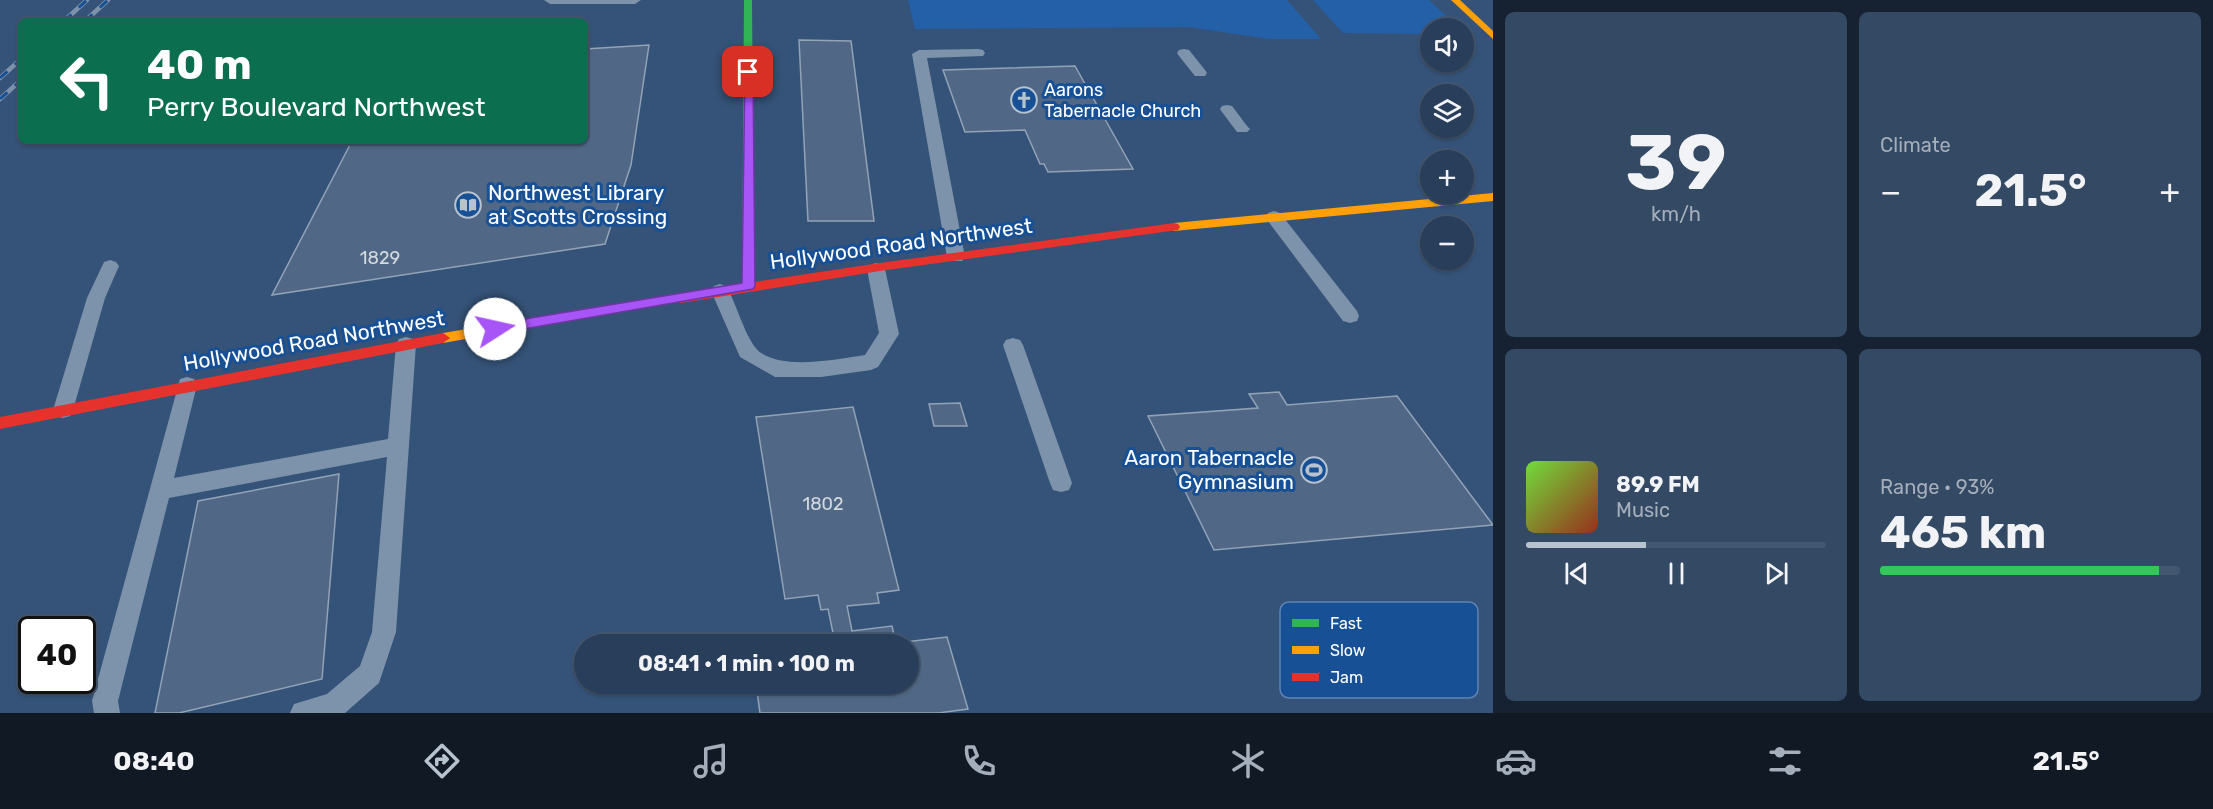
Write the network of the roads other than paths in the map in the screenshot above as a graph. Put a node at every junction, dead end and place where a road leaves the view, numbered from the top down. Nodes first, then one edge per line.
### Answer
1 (550, 0) edge
2 (635, 0) edge
3 (748, 0) edge
4 (1455, 0) edge
5 (1493, 36) edge
6 (1184, 52) dead end
7 (978, 53) dead end
8 (1200, 73) dead end
9 (1227, 109) dead end
10 (1242, 129) dead end
11 (1493, 197) edge
12 (1274, 217) junction
13 (956, 257) junction
14 (110, 266) dead end
15 (876, 269) junction
16 (748, 286) junction
17 (720, 291) junction
18 (1350, 316) dead end
19 (406, 344) junction
20 (1013, 345) dead end
21 (187, 385) junction
22 (63, 410) junction
23 (0, 423) edge
24 (399, 446) junction
25 (1061, 483) dead end
26 (160, 490) junction
27 (107, 713) edge
28 (303, 713) edge

1 - 2 lane
3 - 16 street
4 - 5 street
6 - 8 lane
7 - 13 lane
9 - 10 lane
11 - 12 street, Hollywood Road Northwest
12 - 13 street, Hollywood Road Northwest
12 - 18 lane
13 - 15 street, Hollywood Road Northwest
14 - 22 lane
15 - 16 street, Hollywood Road Northwest
15 - 17 lane
16 - 17 street, Hollywood Road Northwest
17 - 19 street, Hollywood Road Northwest
19 - 21 street, Hollywood Road Northwest
19 - 24 lane
20 - 25 lane
21 - 22 street, Hollywood Road Northwest
21 - 26 lane
22 - 23 street, Hollywood Road Northwest
24 - 26 lane
24 - 28 lane
26 - 27 lane

